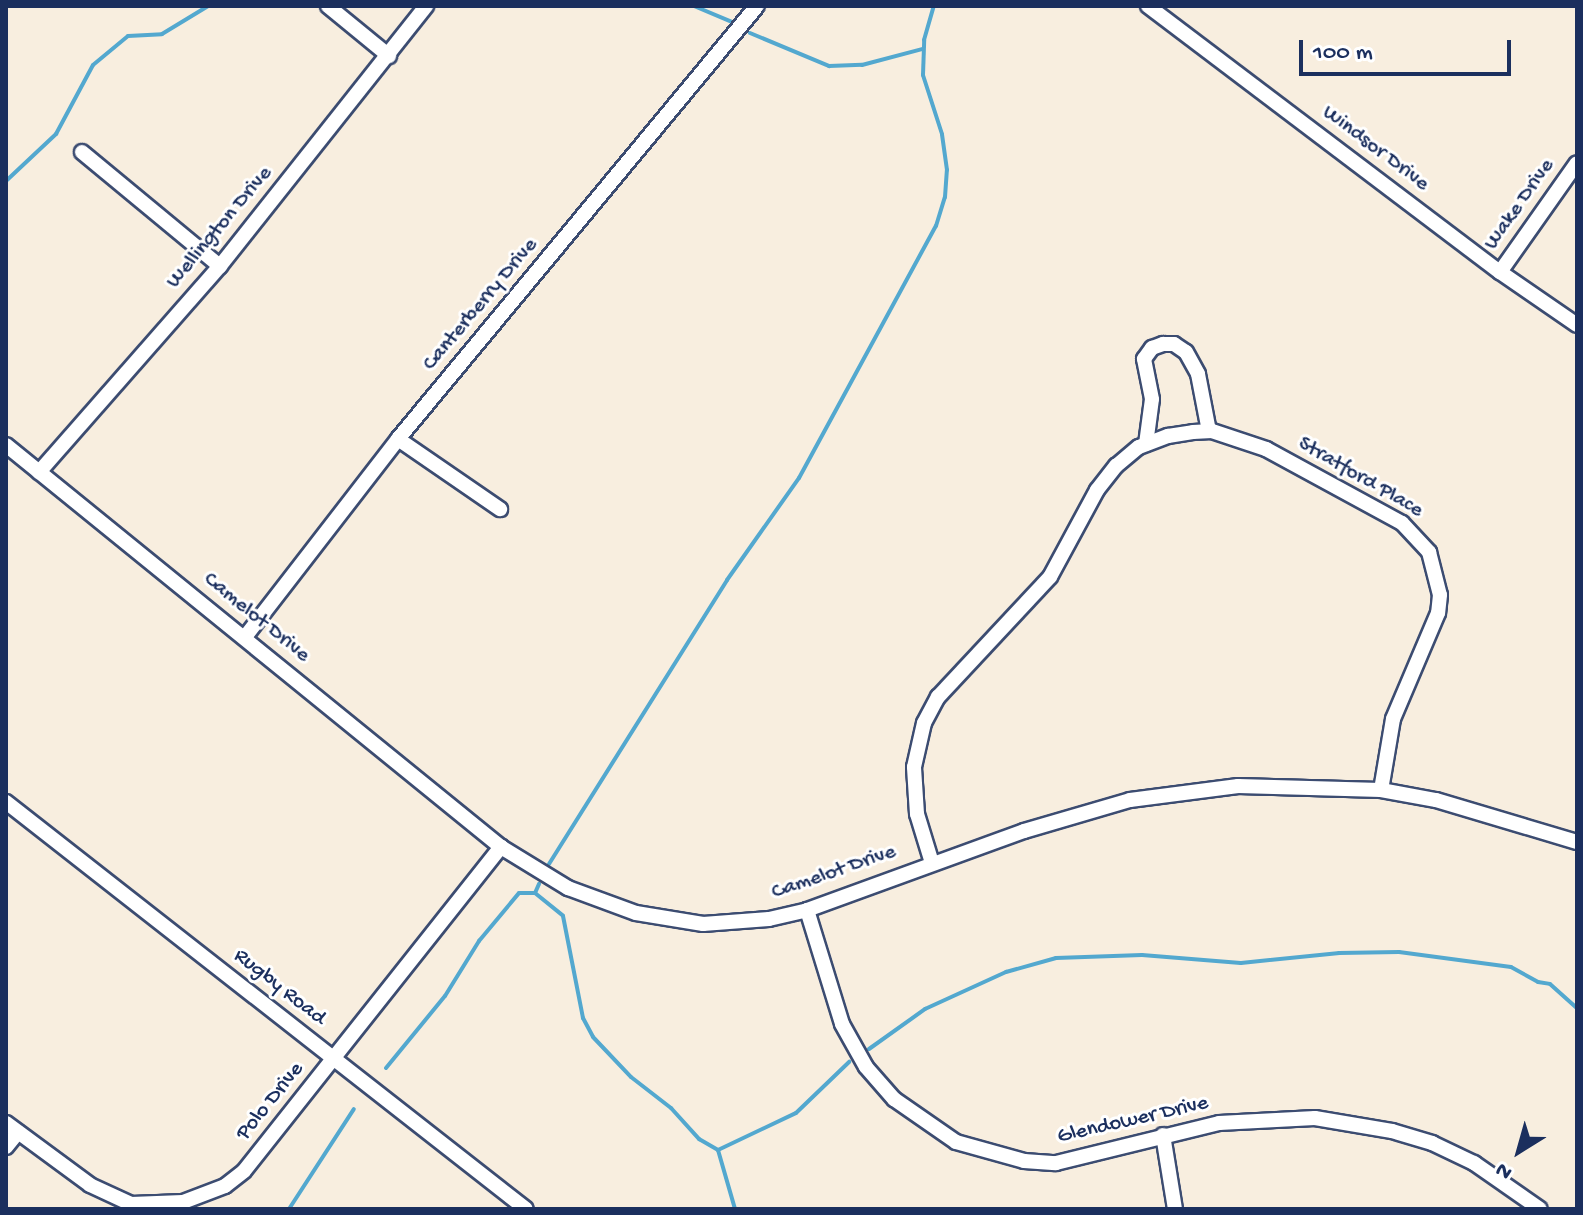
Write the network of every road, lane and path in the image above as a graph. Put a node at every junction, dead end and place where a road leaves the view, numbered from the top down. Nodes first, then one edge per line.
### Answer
1 (328, 6) edge
2 (426, 6) edge
3 (757, 6) edge
4 (1148, 6) edge
5 (389, 56) junction
6 (82, 152) dead end
7 (1577, 163) edge
8 (220, 266) junction
9 (1500, 272) junction
10 (1577, 325) edge
11 (1209, 431) junction
12 (398, 439) junction
13 (1146, 444) junction
14 (6, 445) edge
15 (39, 472) junction
16 (500, 509) dead end
17 (245, 637) junction
18 (1381, 790) junction
19 (6, 802) edge
20 (1577, 842) edge
21 (501, 847) junction
22 (932, 863) junction
23 (807, 910) junction
24 (334, 1059) junction
25 (12, 1128) edge
26 (1163, 1135) junction
27 (6, 1147) edge
28 (508, 1204) edge
29 (526, 1209) edge
30 (1175, 1209) edge
31 (1540, 1209) edge

1 - 5 street
2 - 5 street, Wellington Drive
3 - 12 street, Canterberry Drive
4 - 9 street, Windsor Drive
5 - 8 street, Wellington Drive
6 - 8 street
7 - 9 street, Wake Drive
8 - 15 street, Wellington Drive
9 - 10 street, Windsor Drive
11 - 13 street, Stratford Place
11 - 13 street
11 - 18 street, Stratford Place
12 - 16 street
12 - 17 street, Canterberry Drive
13 - 22 street, Stratford Place
14 - 15 street, Camelot Drive
15 - 17 street, Camelot Drive
17 - 21 street, Camelot Drive
18 - 20 street, Camelot Drive
18 - 22 street, Camelot Drive
19 - 24 street, Rugby Road
21 - 23 street, Camelot Drive
21 - 24 street, Polo Drive
22 - 23 street, Camelot Drive
23 - 26 street, Glendower Drive
24 - 25 street, Polo Drive
24 - 28 street, Rugby Road
25 - 27 street
26 - 30 street
26 - 31 street, Glendower Drive
28 - 29 street, Rugby Road

